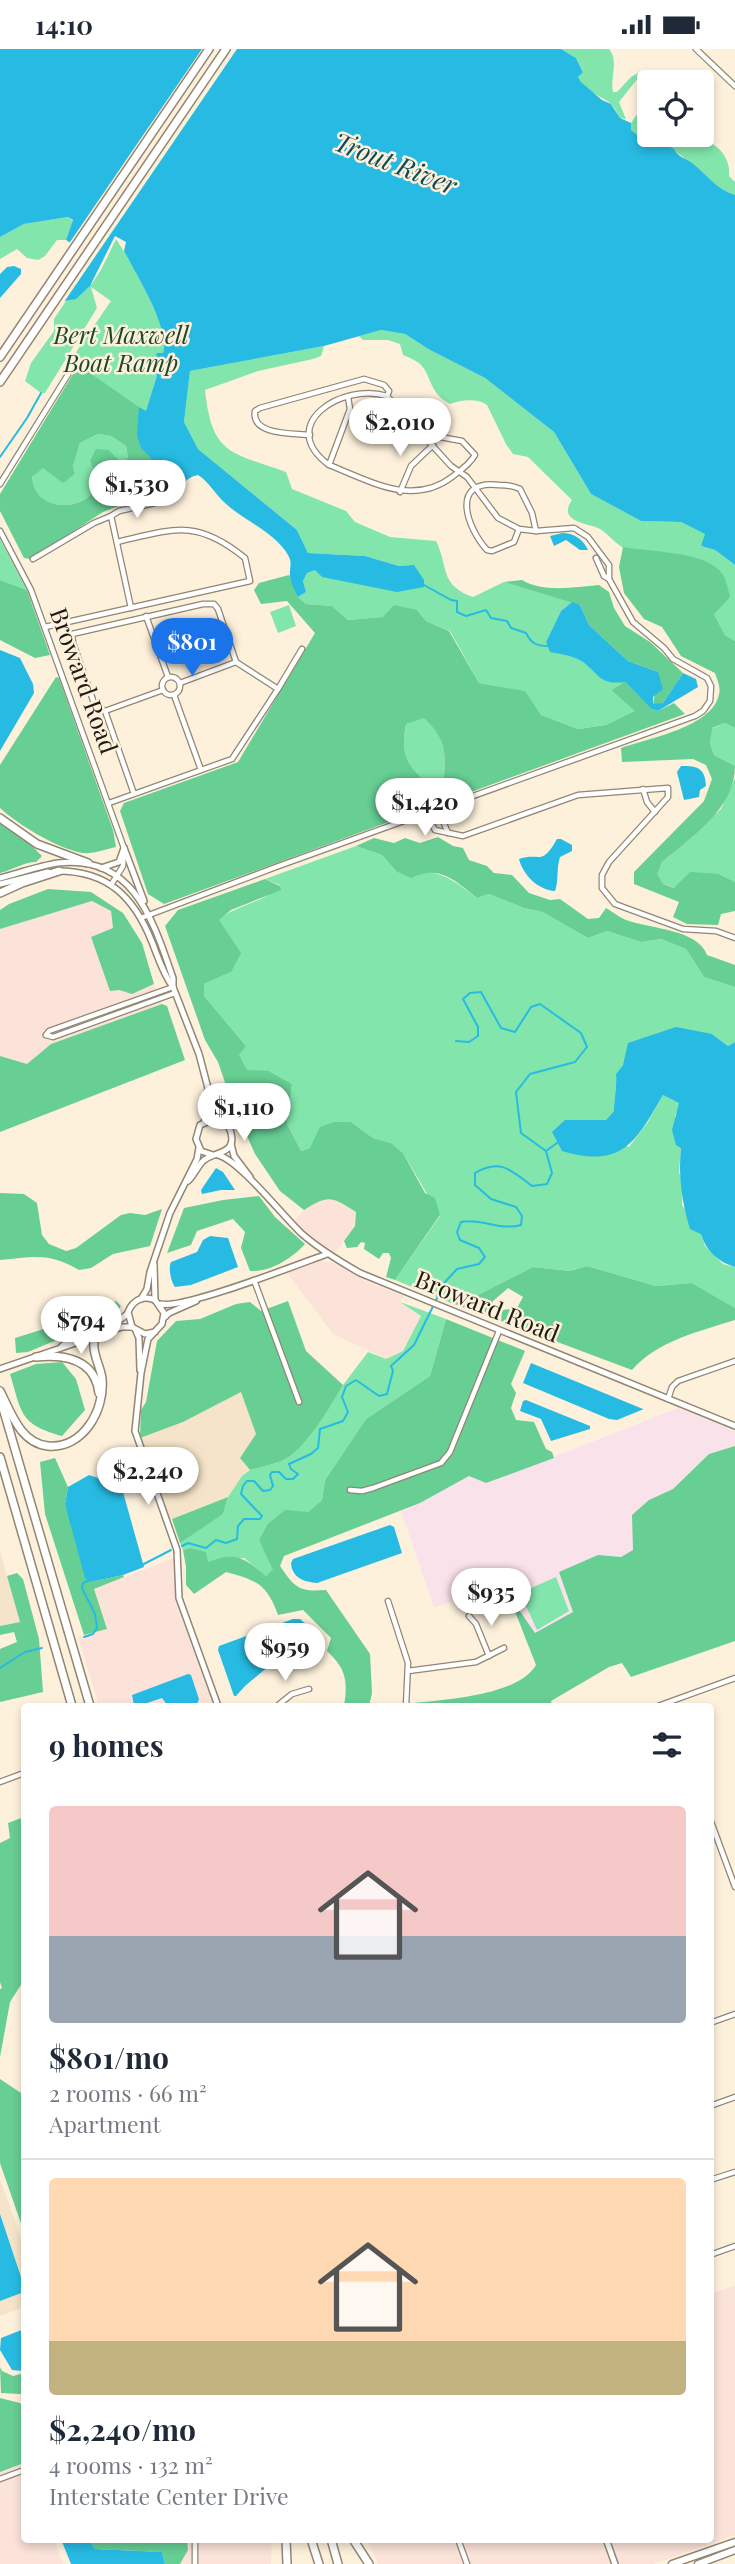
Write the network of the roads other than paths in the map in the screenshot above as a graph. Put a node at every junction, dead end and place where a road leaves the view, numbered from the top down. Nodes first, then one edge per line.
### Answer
1 (209, 49) edge
2 (226, 49) edge
3 (696, 49) edge
4 (735, 86) edge
5 (0, 357) edge
6 (77, 360) dead end
7 (0, 382) edge
8 (387, 396) junction
9 (348, 397) junction
10 (423, 434) junction
11 (310, 435) junction
12 (433, 445) junction
13 (329, 465) junction
14 (459, 472) junction
15 (0, 484) edge
16 (476, 488) junction
17 (400, 492) junction
18 (156, 503) dead end
19 (111, 516) junction
20 (519, 529) junction
21 (0, 531) edge
22 (536, 531) junction
23 (117, 541) junction
24 (596, 558) dead end
25 (33, 559) dead end
26 (609, 579) junction
27 (200, 593) junction
28 (203, 604) junction
29 (131, 608) junction
30 (146, 617) junction
31 (45, 627) junction
32 (302, 649) dead end
33 (236, 662) junction
34 (168, 677) junction
35 (180, 683) junction
36 (163, 689) junction
37 (278, 689) junction
38 (174, 695) junction
39 (105, 711) junction
40 (201, 770) junction
41 (643, 789) junction
42 (134, 794) junction
43 (109, 803) junction
44 (438, 809) junction
45 (655, 812) junction
46 (426, 813) junction
47 (0, 818) edge
48 (448, 833) junction
49 (124, 848) junction
50 (88, 863) junction
51 (101, 868) junction
52 (59, 871) junction
53 (117, 877) junction
54 (0, 878) edge
55 (0, 884) edge
56 (111, 885) junction
57 (0, 893) edge
58 (146, 908) junction
59 (150, 915) junction
60 (141, 919) junction
61 (735, 938) edge
62 (174, 990) junction
63 (208, 1089) junction
64 (219, 1120) junction
65 (204, 1122) junction
66 (231, 1144) junction
67 (199, 1148) junction
68 (216, 1155) junction
69 (252, 1180) junction
70 (187, 1182) junction
71 (327, 1254) junction
72 (154, 1265) junction
73 (253, 1280) junction
74 (141, 1299) junction
75 (199, 1299) junction
76 (157, 1302) junction
77 (128, 1313) junction
78 (164, 1319) junction
79 (106, 1325) junction
80 (134, 1329) junction
81 (499, 1331) junction
82 (155, 1332) junction
83 (96, 1337) junction
84 (59, 1348) junction
85 (36, 1357) junction
86 (735, 1361) edge
87 (0, 1370) edge
88 (141, 1373) junction
89 (0, 1391) edge
90 (0, 1398) edge
91 (668, 1399) junction
92 (299, 1402) dead end
93 (99, 1407) junction
94 (735, 1426) edge
95 (0, 1457) edge
96 (190, 1459) dead end
97 (149, 1474) junction
98 (350, 1490) dead end
99 (388, 1601) dead end
100 (469, 1616) dead end
101 (503, 1648) dead end
102 (489, 1656) junction
103 (408, 1671) junction
104 (735, 1679) edge
105 (309, 1689) dead end
106 (71, 1703) edge
107 (89, 1703) edge
108 (217, 1703) edge
109 (281, 1703) edge
110 (406, 1703) edge
111 (674, 1703) edge
112 (21, 1774) edge
113 (0, 1782) edge
114 (714, 1830) edge
115 (735, 1887) edge
116 (735, 2014) edge
117 (714, 2022) edge
118 (735, 2097) edge
119 (714, 2105) edge
120 (735, 2172) edge
121 (714, 2179) edge
122 (735, 2246) edge
123 (714, 2254) edge
124 (21, 2471) edge
125 (0, 2479) edge
126 (735, 2542) edge
127 (195, 2543) edge
128 (286, 2543) edge
129 (313, 2543) edge
130 (332, 2543) edge
131 (355, 2543) edge
132 (459, 2543) edge
133 (607, 2543) edge
134 (735, 2550) edge
135 (195, 2564) edge
136 (287, 2564) edge
137 (319, 2564) edge
138 (338, 2564) edge
139 (369, 2564) edge
140 (467, 2564) edge
141 (615, 2564) edge
142 (672, 2564) edge
143 (698, 2564) edge

1 - 5 highway
2 - 7 highway
3 - 4 street
6 - 15 street
8 - 9 street
8 - 10 street
8 - 11 street
9 - 11 street
9 - 13 street
10 - 12 street
10 - 14 street
11 - 13 street
12 - 14 street
12 - 17 street
13 - 17 street
14 - 16 street
14 - 17 street
16 - 20 street
16 - 20 street
16 - 22 street
18 - 19 street
19 - 23 street
19 - 25 street
20 - 22 street
21 - 31 street, Broward Road
22 - 26 street
23 - 27 street
23 - 29 street
24 - 26 street
26 - 44 street
27 - 28 street
27 - 29 street
28 - 30 street
28 - 33 street
29 - 31 street
30 - 34 street
30 - 39 street
31 - 43 street, Broward Road
32 - 37 street
33 - 35 street
33 - 37 street
34 - 35 street
34 - 36 street
35 - 38 street
36 - 38 street
36 - 39 street
37 - 40 street
38 - 40 street
39 - 42 street
40 - 42 street
41 - 45 street
41 - 45 street
41 - 48 street
42 - 43 street
43 - 49 street, Broward Road
44 - 46 street
44 - 48 street
45 - 61 street
46 - 48 street
46 - 59 street
47 - 50 highway
49 - 51 street
49 - 53 street
49 - 58 street
50 - 51 street
50 - 54 street
51 - 53 street
52 - 55 street
52 - 56 street
52 - 57 highway
53 - 56 street
53 - 58 street
56 - 60 street
58 - 59 street
59 - 60 street
59 - 62 street
60 - 62 street
62 - 62 street
62 - 63 street
63 - 64 street
63 - 65 street
64 - 65 street
64 - 66 street
65 - 67 street
66 - 68 street
66 - 69 street, Broward Road
67 - 68 street
67 - 70 street
68 - 69 street, Broward Road
68 - 70 street
69 - 71 street, Broward Road
70 - 72 street
71 - 73 street
71 - 81 street, Broward Road
72 - 74 street
72 - 76 street
73 - 75 street
73 - 92 street
74 - 76 street
74 - 77 street
75 - 76 street
75 - 78 street
76 - 78 street
77 - 79 street
77 - 80 street
78 - 82 street
79 - 83 highway
79 - 84 street
80 - 82 street
80 - 83 street
80 - 88 street
81 - 91 street, Broward Road
81 - 98 street
82 - 88 street
83 - 84 street
83 - 93 highway
84 - 85 street
85 - 87 street
85 - 93 highway
86 - 91 street
88 - 97 street
89 - 93 highway
90 - 107 highway
91 - 94 street, Broward Road
95 - 106 highway
96 - 97 street
97 - 108 street
99 - 103 street
100 - 102 street
101 - 102 street
102 - 103 street
103 - 110 street
104 - 111 street
105 - 109 street
112 - 113 street
114 - 115 street
116 - 117 street
118 - 119 street
120 - 121 street
122 - 123 street
124 - 125 street
126 - 142 main road
127 - 135 street
128 - 136 highway
129 - 137 highway
130 - 138 highway
131 - 139 highway
132 - 140 street
133 - 141 street
134 - 143 main road

